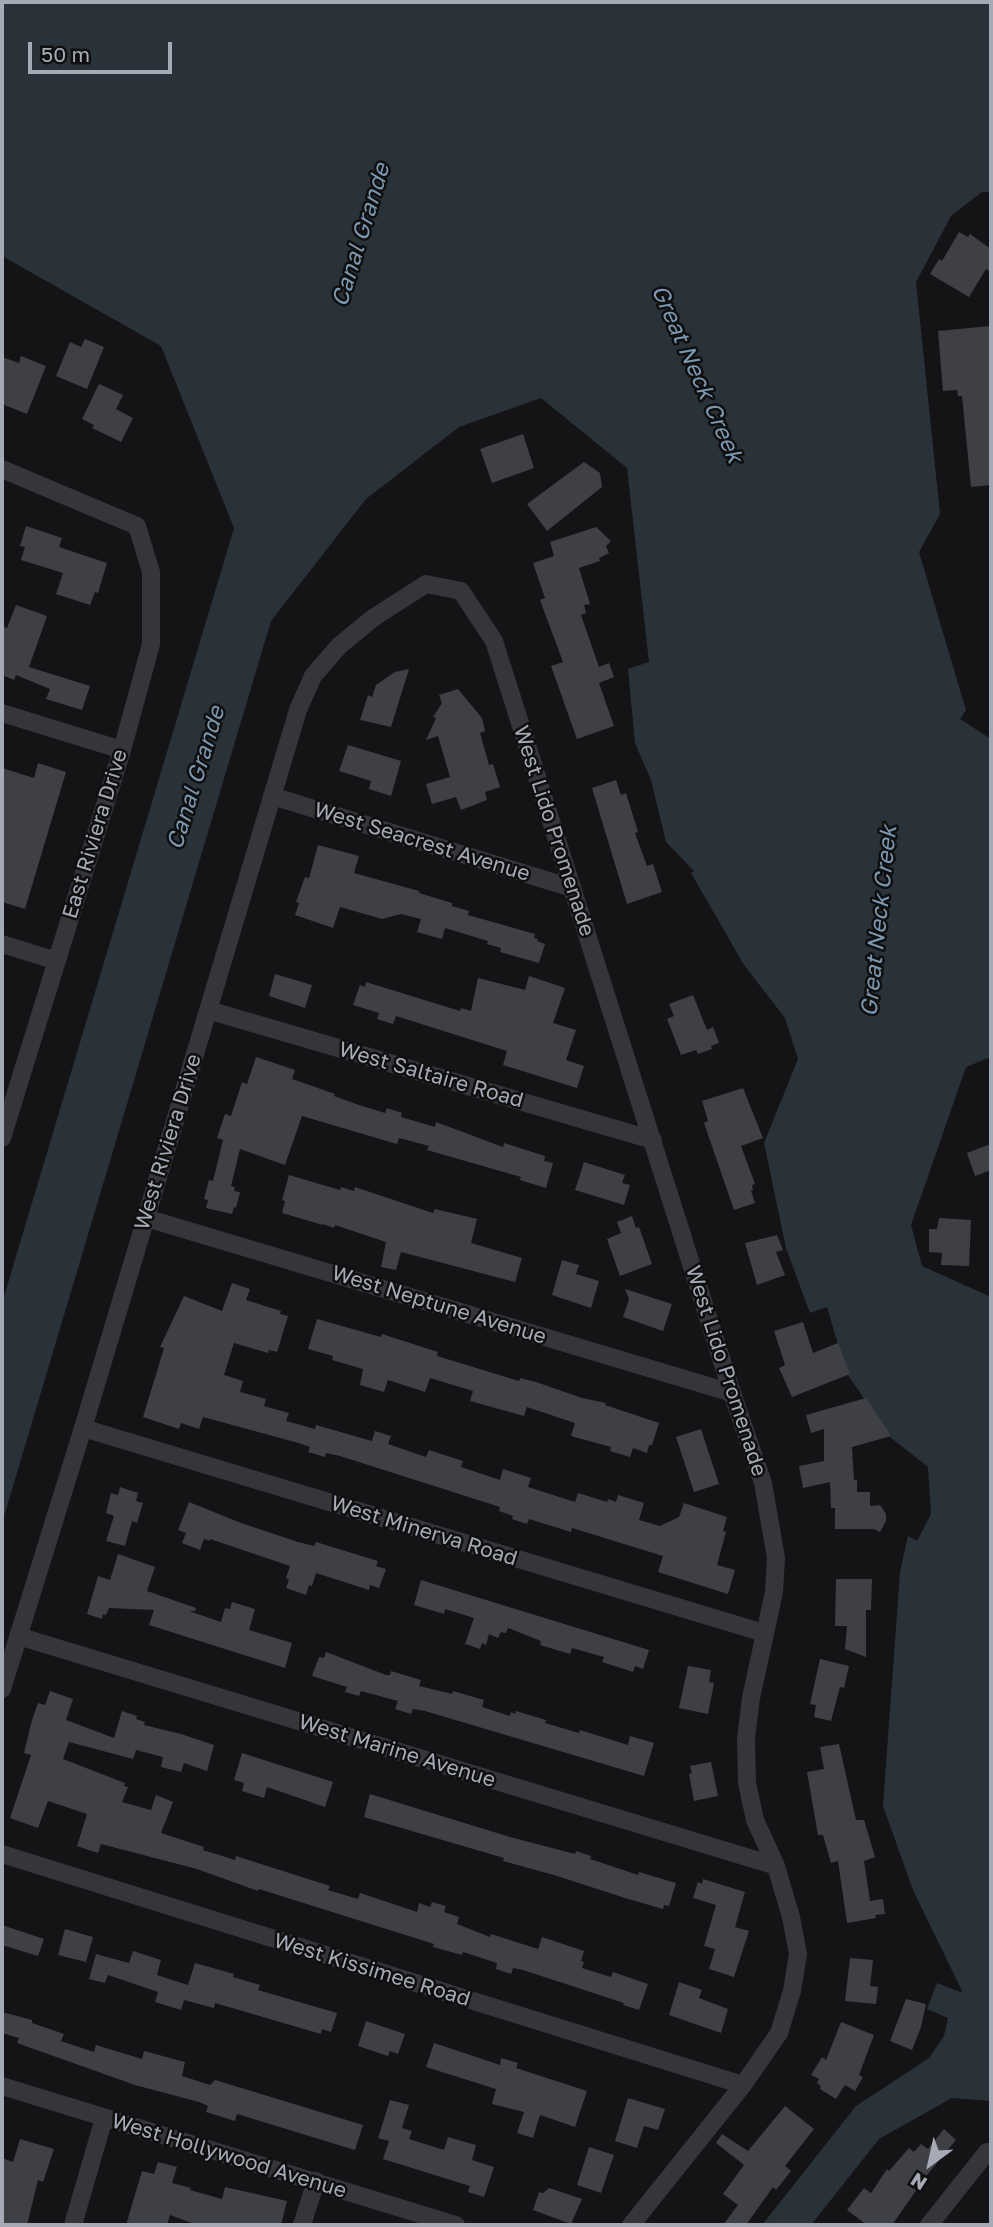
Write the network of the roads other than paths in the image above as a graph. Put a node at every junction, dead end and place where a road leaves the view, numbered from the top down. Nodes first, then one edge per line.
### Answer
1 (2, 469) edge
2 (373, 618) joint
3 (2, 713) edge
4 (121, 750) junction
5 (272, 796) junction
6 (572, 888) junction
7 (2, 944) edge
8 (57, 961) junction
9 (208, 1010) junction
10 (2, 1138) edge
11 (653, 1140) junction
12 (146, 1218) junction
13 (732, 1393) junction
14 (83, 1428) junction
15 (764, 1633) junction
16 (18, 1636) junction
17 (2, 1689) edge
18 (2, 1854) edge
19 (776, 1866) junction
20 (743, 2085) junction
21 (2, 2086) edge
22 (104, 2118) junction
23 (987, 2152) dead end
24 (316, 2181) junction
25 (73, 2225) edge
26 (302, 2225) edge
27 (456, 2225) edge
28 (631, 2225) edge
29 (929, 2225) edge

1 - 4 street, East Riviera Drive
2 - 5 street, West Riviera Drive
2 - 6 street, West Lido Promenade
3 - 4 street
4 - 8 street, East Riviera Drive
5 - 6 street, West Seacrest Avenue
5 - 9 street, West Riviera Drive
6 - 11 street, West Lido Promenade
7 - 8 street
8 - 10 street, East Riviera Drive
9 - 11 street, West Saltaire Road
9 - 12 street, West Riviera Drive
11 - 13 street, West Lido Promenade
12 - 13 street, West Neptune Avenue
12 - 14 street, West Riviera Drive
13 - 15 street, West Lido Promenade
14 - 15 street, West Minerva Road
14 - 16 street, West Riviera Drive
15 - 19 street, West Lido Promenade
16 - 17 street, West Riviera Drive
16 - 19 street, West Marine Avenue
18 - 20 street, West Kissimee Road
19 - 20 street, West Lido Promenade
20 - 28 street, West Lido Promenade
21 - 22 street, West Hollywood Avenue
22 - 24 street, West Hollywood Avenue
22 - 25 street
23 - 29 street
24 - 26 street
24 - 27 street, West Hollywood Avenue

